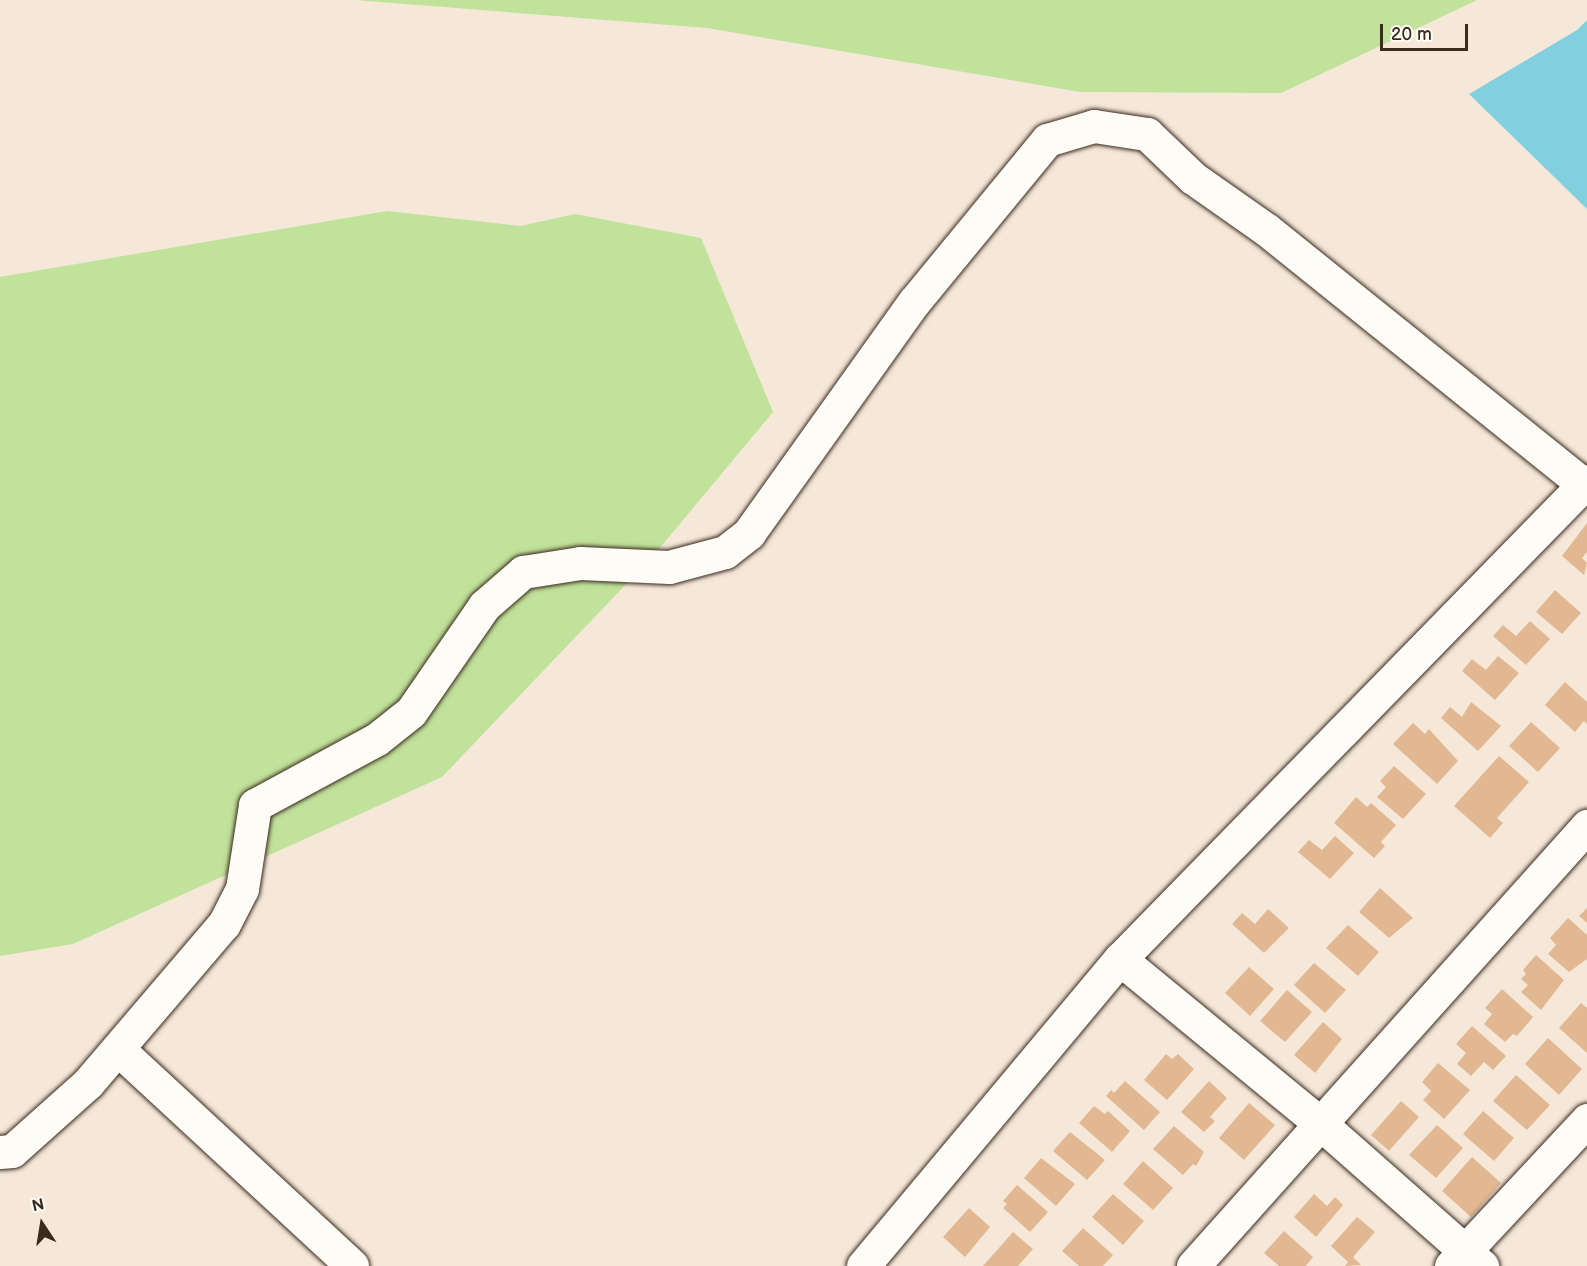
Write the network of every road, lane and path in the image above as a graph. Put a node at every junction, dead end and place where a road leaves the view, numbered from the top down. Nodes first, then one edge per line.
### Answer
1 (1586, 484) edge
2 (1587, 826) edge
3 (1120, 959) junction
4 (118, 1049) junction
5 (1587, 1120) edge
6 (1321, 1124) junction
7 (0, 1152) edge
8 (1465, 1261) edge
9 (352, 1266) edge
10 (863, 1266) edge
11 (1193, 1266) edge

1 - 3 street
1 - 4 street
2 - 6 street
3 - 6 street
3 - 10 street
4 - 7 street
4 - 9 street
5 - 8 street
6 - 8 street
6 - 11 street

